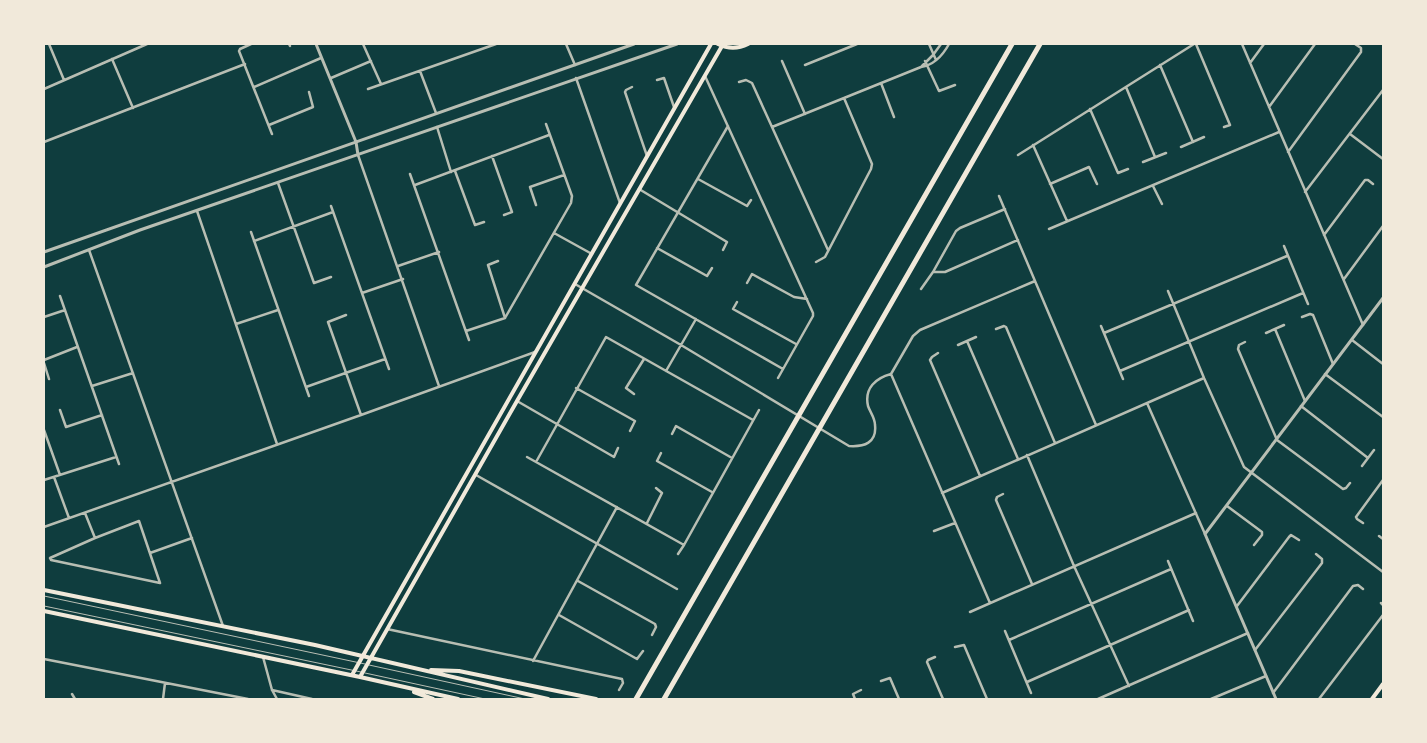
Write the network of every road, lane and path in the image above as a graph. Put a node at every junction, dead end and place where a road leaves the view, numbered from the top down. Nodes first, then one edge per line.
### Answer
1 (49, 44) edge
2 (147, 44) edge
3 (252, 44) edge
4 (316, 44) edge
5 (363, 44) edge
6 (496, 44) edge
7 (566, 44) edge
8 (634, 44) edge
9 (677, 44) edge
10 (711, 44) edge
11 (748, 44) edge
12 (857, 44) edge
13 (929, 44) edge
14 (941, 44) edge
15 (949, 44) edge
16 (1012, 44) edge
17 (1040, 44) edge
18 (1195, 44) edge
19 (1242, 44) edge
20 (1264, 44) edge
21 (1315, 44) edge
22 (1355, 44) edge
23 (720, 45) edge
24 (933, 55) junction
25 (322, 57) junction
26 (112, 59) junction
27 (936, 60) junction
28 (371, 61) junction
29 (782, 61) dead end
30 (926, 61) junction
31 (1250, 63) junction
32 (245, 64) junction
33 (575, 64) junction
34 (805, 65) dead end
35 (1160, 65) junction
36 (928, 66) junction
37 (921, 67) junction
38 (420, 71) junction
39 (705, 76) junction
40 (331, 78) junction
41 (576, 78) junction
42 (64, 80) junction
43 (657, 80) dead end
44 (739, 82) dead end
45 (881, 83) junction
46 (381, 84) junction
47 (955, 85) dead end
48 (254, 87) junction
49 (632, 87) dead end
50 (1126, 87) junction
51 (44, 89) edge
52 (368, 89) dead end
53 (1383, 90) edge
54 (309, 92) dead end
55 (844, 98) junction
56 (1269, 107) junction
57 (133, 108) junction
58 (674, 108) junction
59 (1090, 109) junction
60 (436, 113) junction
61 (805, 114) junction
62 (894, 117) dead end
63 (546, 124) dead end
64 (269, 125) junction
65 (728, 126) junction
66 (437, 127) junction
67 (772, 127) junction
68 (1224, 128) dead end
69 (1279, 132) junction
70 (272, 134) dead end
71 (1350, 134) junction
72 (550, 135) junction
73 (1204, 138) dead end
74 (44, 142) edge
75 (356, 142) junction
76 (1193, 142) junction
77 (1033, 146) junction
78 (1181, 147) dead end
79 (1166, 152) dead end
80 (1288, 152) junction
81 (358, 155) junction
82 (1018, 155) dead end
83 (492, 156) junction
84 (646, 156) junction
85 (1155, 157) junction
86 (1383, 159) edge
87 (1144, 162) dead end
88 (1128, 169) dead end
89 (453, 171) junction
90 (410, 174) dead end
91 (564, 175) junction
92 (698, 179) junction
93 (278, 184) junction
94 (1050, 184) junction
95 (1096, 184) dead end
96 (1374, 184) dead end
97 (415, 185) junction
98 (1154, 186) junction
99 (639, 189) junction
100 (1305, 192) junction
101 (999, 196) dead end
102 (751, 200) dead end
103 (620, 203) junction
104 (1162, 204) dead end
105 (536, 205) dead end
106 (331, 206) dead end
107 (1005, 209) junction
108 (197, 211) junction
109 (333, 212) junction
110 (679, 212) junction
111 (504, 215) dead end
112 (1066, 221) junction
113 (484, 222) dead end
114 (294, 226) junction
115 (1383, 226) edge
116 (1049, 229) dead end
117 (251, 232) dead end
118 (553, 233) junction
119 (1324, 236) junction
120 (1018, 240) junction
121 (254, 241) junction
122 (1284, 246) dead end
123 (657, 248) junction
124 (89, 250) junction
125 (723, 250) dead end
126 (828, 250) junction
127 (44, 252) edge
128 (439, 252) junction
129 (592, 254) junction
130 (1287, 256) junction
131 (498, 261) dead end
132 (816, 262) dead end
133 (398, 266) junction
134 (44, 267) edge
135 (712, 268) dead end
136 (933, 272) junction
137 (331, 277) dead end
138 (403, 279) junction
139 (1344, 279) junction
140 (1035, 282) junction
141 (747, 283) dead end
142 (575, 284) junction
143 (582, 288) junction
144 (921, 289) dead end
145 (1168, 291) dead end
146 (362, 293) junction
147 (1303, 293) junction
148 (60, 296) dead end
149 (1383, 298) edge
150 (807, 299) junction
151 (737, 302) dead end
152 (1308, 304) dead end
153 (1173, 305) junction
154 (65, 310) junction
155 (278, 310) junction
156 (346, 315) dead end
157 (44, 317) edge
158 (1302, 317) dead end
159 (505, 318) junction
160 (696, 319) junction
161 (236, 324) junction
162 (1364, 325) junction
163 (1101, 326) dead end
164 (1284, 326) dead end
165 (996, 329) dead end
166 (1275, 329) junction
167 (466, 331) junction
168 (1104, 333) junction
169 (1266, 333) dead end
170 (976, 338) dead end
171 (469, 340) dead end
172 (1352, 340) junction
173 (967, 341) junction
174 (1189, 342) junction
175 (1246, 342) dead end
176 (796, 344) junction
177 (681, 345) junction
178 (958, 345) dead end
179 (78, 347) junction
180 (537, 351) junction
181 (938, 353) dead end
182 (385, 358) junction
183 (644, 358) junction
184 (44, 362) edge
185 (1333, 364) junction
186 (1383, 364) edge
187 (389, 369) dead end
188 (783, 369) junction
189 (666, 371) junction
190 (1120, 371) junction
191 (133, 373) junction
192 (346, 373) junction
193 (891, 374) junction
194 (1325, 374) junction
195 (778, 378) dead end
196 (1204, 378) junction
197 (1123, 379) dead end
198 (49, 380) dead end
199 (92, 386) junction
200 (439, 386) junction
201 (306, 388) junction
202 (576, 388) junction
203 (516, 389) junction
204 (522, 393) junction
205 (634, 394) dead end
206 (309, 396) dead end
207 (517, 401) junction
208 (1304, 402) junction
209 (1147, 403) junction
210 (1301, 406) junction
211 (60, 410) dead end
212 (759, 410) dead end
213 (102, 415) junction
214 (361, 415) junction
215 (1383, 417) edge
216 (753, 420) junction
217 (556, 424) junction
218 (1096, 425) junction
219 (44, 430) edge
220 (630, 430) dead end
221 (672, 434) dead end
222 (1277, 440) junction
223 (277, 444) junction
224 (1055, 444) junction
225 (618, 448) dead end
226 (1374, 450) dead end
227 (661, 453) dead end
228 (1027, 455) junction
229 (117, 456) junction
230 (527, 457) dead end
231 (732, 458) junction
232 (1368, 458) junction
233 (1018, 460) junction
234 (536, 462) junction
235 (119, 464) dead end
236 (1362, 466) dead end
237 (1252, 473) junction
238 (60, 475) junction
239 (476, 475) junction
240 (980, 476) junction
241 (54, 477) junction
242 (44, 480) edge
243 (1383, 480) edge
244 (173, 482) junction
245 (1350, 483) dead end
246 (656, 488) dead end
247 (712, 492) junction
248 (942, 493) junction
249 (1003, 494) dead end
250 (1227, 506) junction
251 (618, 507) junction
252 (85, 512) junction
253 (1196, 513) junction
254 (69, 518) junction
255 (646, 523) junction
256 (955, 523) junction
257 (1363, 523) dead end
258 (44, 527) edge
259 (934, 531) dead end
260 (1205, 534) junction
261 (1379, 536) dead end
262 (95, 538) junction
263 (192, 538) junction
264 (1383, 539) edge
265 (1299, 540) dead end
266 (598, 544) junction
267 (684, 545) junction
268 (1254, 545) dead end
269 (150, 553) junction
270 (678, 554) dead end
271 (1316, 554) dead end
272 (1168, 561) dead end
273 (1074, 566) junction
274 (1171, 569) junction
275 (1383, 572) edge
276 (578, 581) junction
277 (1032, 584) junction
278 (677, 589) dead end
279 (1363, 589) dead end
280 (44, 590) edge
281 (44, 596) edge
282 (990, 603) junction
283 (1092, 604) junction
284 (44, 606) edge
285 (1236, 606) junction
286 (1189, 610) junction
287 (44, 611) edge
288 (970, 612) dead end
289 (559, 615) junction
290 (1383, 615) edge
291 (1193, 622) dead end
292 (223, 626) junction
293 (387, 629) junction
294 (1005, 630) dead end
295 (1248, 633) junction
296 (652, 635) dead end
297 (1009, 640) junction
298 (1111, 646) junction
299 (955, 647) dead end
300 (1255, 650) junction
301 (643, 651) dead end
302 (362, 656) junction
303 (263, 657) junction
304 (371, 657) junction
305 (935, 657) dead end
306 (44, 660) edge
307 (358, 662) junction
308 (533, 662) junction
309 (367, 664) junction
310 (424, 670) junction
311 (353, 673) junction
312 (362, 675) junction
313 (1266, 676) junction
314 (881, 681) dead end
315 (1027, 682) junction
316 (165, 683) junction
317 (1383, 684) edge
318 (1129, 686) junction
319 (400, 687) junction
320 (272, 690) junction
321 (619, 690) dead end
322 (860, 690) dead end
323 (1031, 693) dead end
324 (1273, 693) junction
325 (72, 694) dead end
326 (75, 699) edge
327 (163, 699) edge
328 (248, 699) edge
329 (277, 699) edge
330 (311, 699) edge
331 (433, 699) edge
332 (458, 699) edge
333 (486, 699) edge
334 (525, 699) edge
335 (548, 699) edge
336 (596, 699) edge
337 (636, 699) edge
338 (664, 699) edge
339 (855, 699) edge
340 (899, 699) edge
341 (943, 699) edge
342 (988, 699) edge
343 (1098, 699) edge
344 (1211, 699) edge
345 (1276, 699) edge
346 (1318, 699) edge
347 (1372, 699) edge

1 - 42 street
2 - 26 street
3 - 32 street
4 - 25 street
5 - 28 street
6 - 38 street
7 - 33 street
8 - 33 street
9 - 41 street
10 - 58 main road
11 - 23 main road
12 - 34 street
13 - 24 street
14 - 24 street
15 - 27 street
16 - 337 highway
17 - 338 highway
18 - 35 street
18 - 68 street
19 - 31 street
20 - 31 street
21 - 56 street
22 - 80 street
23 - 39 main road
24 - 27 street
24 - 30 street
25 - 40 street
25 - 48 street
26 - 42 street
26 - 57 street
27 - 36 street
28 - 40 street
28 - 46 street
29 - 61 street
30 - 36 street
30 - 37 street
31 - 56 street
32 - 48 street
32 - 57 street
33 - 60 street
35 - 50 street
35 - 76 street
36 - 37 street
36 - 47 street
37 - 45 street
38 - 46 street
38 - 60 street
39 - 65 street
39 - 99 main road
40 - 75 street
41 - 66 street
41 - 103 street
42 - 51 street
43 - 58 street
44 - 67 street
45 - 55 street
45 - 62 street
46 - 52 street
48 - 64 street
49 - 84 street
50 - 59 street
50 - 85 street
53 - 71 street
54 - 64 street
55 - 61 street
55 - 126 street
56 - 69 street
57 - 74 street
58 - 84 main road
59 - 77 street
59 - 88 street
60 - 75 street
61 - 67 street
63 - 72 street
64 - 70 street
65 - 92 street
65 - 150 street
66 - 81 street
66 - 89 street
67 - 126 street
69 - 80 street
69 - 98 street
71 - 86 street
71 - 100 street
72 - 83 street
72 - 91 street
73 - 76 street
75 - 81 street
75 - 127 street
76 - 78 street
77 - 82 street
77 - 94 street
79 - 85 street
80 - 100 street
81 - 93 street
81 - 133 street
83 - 89 street
83 - 111 street
84 - 103 main road
85 - 87 street
89 - 97 street
89 - 113 street
90 - 97 street
91 - 105 street
91 - 118 street
92 - 102 street
92 - 110 street
93 - 108 street
93 - 114 street
94 - 95 street
94 - 112 street
96 - 119 street
97 - 128 street
98 - 104 street
98 - 112 street
99 - 110 street
99 - 143 main road
100 - 119 street
101 - 107 street
103 - 129 main road
106 - 109 street
107 - 120 street
107 - 136 street
108 - 124 street
108 - 161 street
109 - 114 street
109 - 146 street
110 - 123 street
110 - 125 street
112 - 116 street
114 - 121 street
114 - 137 street
115 - 139 street
117 - 121 street
118 - 129 street
118 - 159 street
119 - 139 street
120 - 136 street
120 - 140 street
121 - 155 street
122 - 130 street
123 - 135 street
123 - 160 street
124 - 134 street
124 - 191 street
126 - 132 street
128 - 133 street
128 - 167 street
129 - 142 main road
130 - 147 street
130 - 153 street
131 - 159 street
133 - 138 street
136 - 144 street
138 - 146 street
138 - 200 street
139 - 162 street
140 - 193 street
140 - 218 street
141 - 150 street
142 - 143 street
142 - 180 main road
143 - 177 street
143 - 204 main road
145 - 153 street
146 - 182 street
147 - 152 street
147 - 174 street
148 - 154 street
149 - 162 street
150 - 176 street
151 - 176 street
153 - 168 street
153 - 174 street
154 - 157 street
154 - 179 street
155 - 161 street
155 - 201 street
156 - 192 street
158 - 185 street
159 - 167 street
160 - 177 street
160 - 188 street
161 - 223 street
162 - 172 street
163 - 168 street
164 - 166 street
165 - 224 street
166 - 169 street
166 - 208 street
167 - 171 street
168 - 190 street
170 - 173 street
172 - 185 street
172 - 186 street
173 - 178 street
173 - 233 street
174 - 190 street
174 - 196 street
175 - 222 street
176 - 188 street
177 - 189 street
177 - 193 street
179 - 184 street
179 - 199 street
180 - 200 street
180 - 203 main road
181 - 240 street
182 - 187 street
182 - 192 street
183 - 189 street
183 - 202 street
183 - 205 street
184 - 198 street
185 - 194 street
188 - 195 street
189 - 216 street
190 - 197 street
191 - 199 street
191 - 244 street
192 - 201 street
192 - 214 street
193 - 248 street
194 - 208 street
194 - 215 street
196 - 209 street
196 - 237 street
199 - 213 street
200 - 214 street
201 - 206 street
202 - 217 street
202 - 220 street
203 - 204 main road
203 - 302 main road
204 - 207 main road
207 - 217 street
207 - 239 main road
208 - 210 street
209 - 218 street
209 - 253 street
210 - 222 street
210 - 232 street
211 - 213 street
212 - 216 street
213 - 229 street
214 - 223 street
216 - 231 street
217 - 225 street
217 - 234 street
218 - 224 street
219 - 238 street
221 - 231 street
222 - 237 street
222 - 245 street
223 - 244 street
224 - 228 street
226 - 232 street
227 - 247 street
228 - 233 street
228 - 273 street
229 - 235 street
229 - 238 street
230 - 234 street
231 - 247 street
232 - 236 street
233 - 240 street
234 - 251 street
237 - 250 street
237 - 275 street
238 - 241 street
239 - 266 street
239 - 293 main road
240 - 248 street
241 - 242 street
241 - 254 street
243 - 257 street
244 - 252 street
244 - 263 street
246 - 255 street
247 - 267 street
248 - 256 street
249 - 277 street
250 - 260 street
250 - 268 street
251 - 255 street
251 - 266 street
252 - 254 street
252 - 262 street
253 - 260 street
253 - 273 street
254 - 258 street
255 - 267 street
256 - 259 street
256 - 282 street
260 - 285 street
261 - 264 street
262 - 269 street
262 - 269 street
263 - 269 street
263 - 292 street
265 - 285 street
266 - 276 street
266 - 278 street
267 - 270 street
271 - 300 street
272 - 274 street
273 - 277 street
273 - 283 street
274 - 283 street
274 - 286 street
276 - 289 street
276 - 296 street
277 - 282 street
279 - 324 street
280 - 292 main road
281 - 307 lane
282 - 288 street
283 - 297 street
283 - 298 street
284 - 311 lane
285 - 295 street
286 - 291 street
286 - 298 street
287 - 303 main road
289 - 301 street
289 - 308 street
290 - 346 street
292 - 302 main road
293 - 304 main road
293 - 308 street
294 - 297 street
295 - 300 street
295 - 318 street
297 - 315 street
298 - 315 street
298 - 318 street
299 - 342 street
300 - 313 street
302 - 304 main road
302 - 307 main road
303 - 311 main road
303 - 320 street
304 - 309 main road
304 - 310 main road
305 - 341 street
306 - 316 street
307 - 309 lane
307 - 311 main road
308 - 321 street
309 - 312 main road
309 - 334 lane
310 - 335 main road
310 - 336 main road
311 - 312 main road
312 - 319 main road
312 - 333 lane
313 - 324 street
313 - 344 street
314 - 340 street
315 - 323 street
316 - 327 street
316 - 328 street
317 - 347 main road
318 - 343 street
319 - 331 main road
319 - 332 main road
320 - 329 street
320 - 330 street
322 - 339 street
324 - 345 street
325 - 326 street

